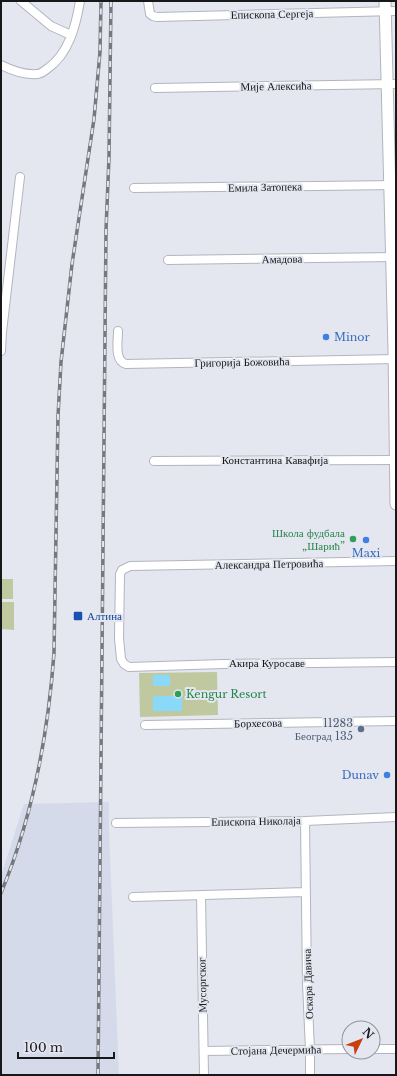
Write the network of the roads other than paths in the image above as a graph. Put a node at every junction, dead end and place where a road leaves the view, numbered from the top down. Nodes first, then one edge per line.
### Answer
1 (21, 1) edge
2 (80, 1) edge
3 (148, 1) edge
4 (389, 8) edge
5 (71, 35) junction
6 (1, 65) edge
7 (391, 84) edge
8 (155, 88) dead end
9 (20, 177) dead end
10 (393, 185) edge
11 (134, 188) dead end
12 (393, 257) edge
13 (168, 260) dead end
14 (118, 331) dead end
15 (1, 332) edge
16 (1, 351) edge
17 (395, 359) edge
18 (396, 460) edge
19 (154, 461) dead end
20 (396, 504) edge
21 (396, 561) edge
22 (396, 662) edge
23 (138, 667) joint
24 (396, 721) edge
25 (145, 725) dead end
26 (396, 817) edge
27 (305, 821) junction
28 (116, 823) dead end
29 (306, 892) junction
30 (201, 895) junction
31 (133, 897) dead end
32 (341, 1049) edge
33 (381, 1049) edge
34 (396, 1049) edge
35 (310, 1050) junction
36 (204, 1051) junction
37 (204, 1075) edge
38 (310, 1075) edge

1 - 5 street
2 - 5 street
3 - 4 street, Епископа Сергеја
4 - 7 street
5 - 6 street
7 - 8 street, Мије Алексића
7 - 10 street
9 - 15 street
10 - 11 street, Емила Затопека
10 - 12 street
12 - 13 street, Амадова
12 - 17 street
14 - 17 street, Григорија Божовића
15 - 16 street
17 - 18 street
18 - 19 street, Константина Кавафија
18 - 20 street
21 - 23 street, Александра Петровића
22 - 23 street, Акира Куросаве
24 - 25 street, Борхесова
26 - 27 street, Епископа Николаја
27 - 28 street, Епископа Николаја
27 - 29 street, Оскара Давича
29 - 30 street
29 - 35 street, Оскара Давича
30 - 31 street
30 - 36 street, Мусоргског
32 - 35 street, Стојана Дечермића
33 - 34 street
35 - 36 street, Стојана Дечермића
35 - 38 street, Оскара Давича
36 - 37 street, Мусоргског

